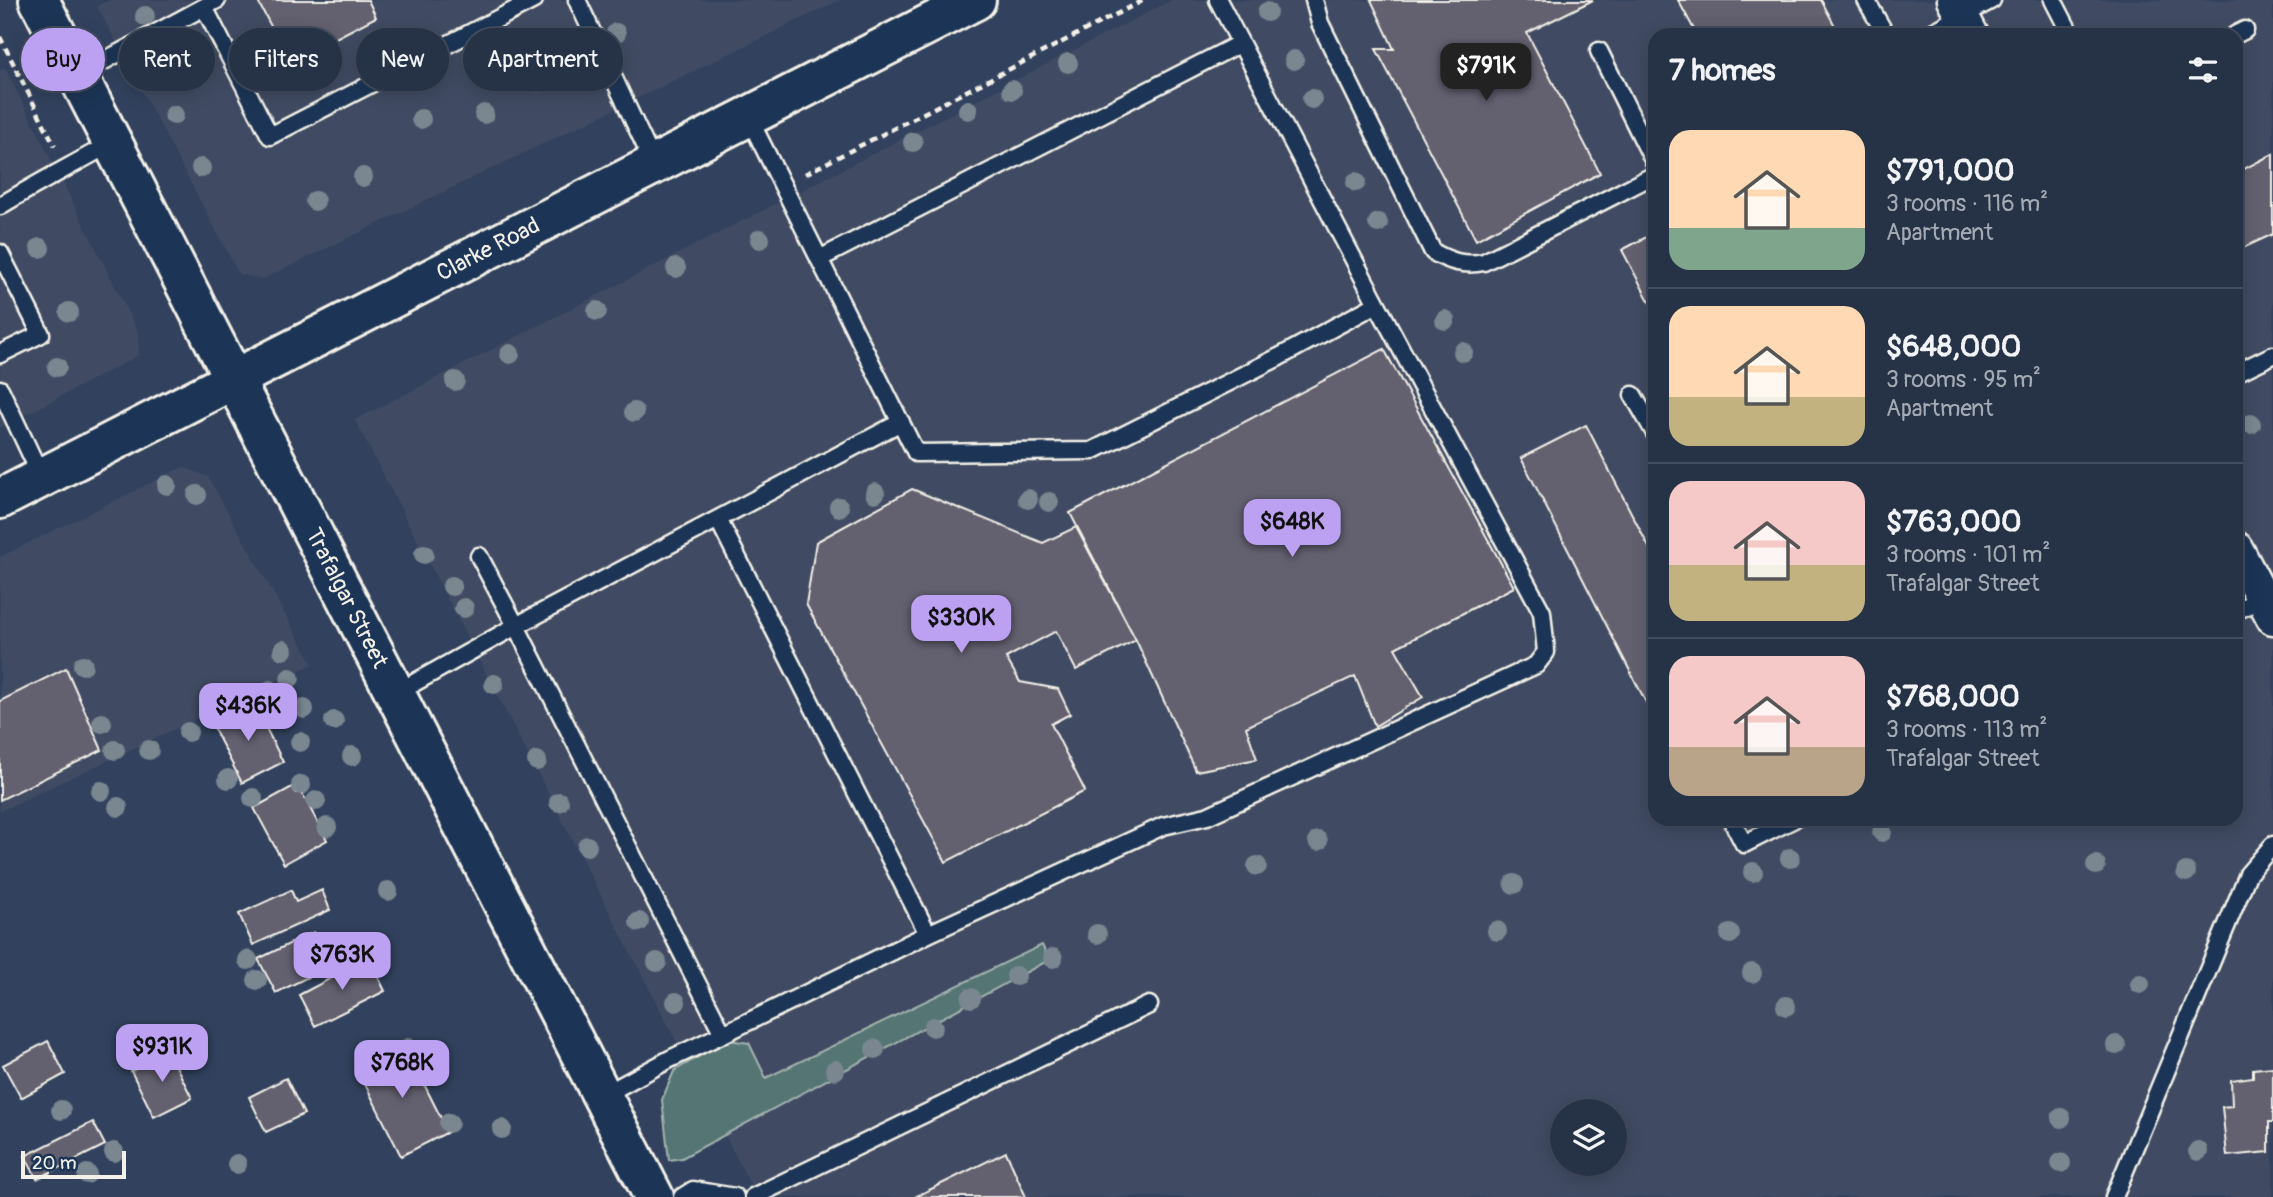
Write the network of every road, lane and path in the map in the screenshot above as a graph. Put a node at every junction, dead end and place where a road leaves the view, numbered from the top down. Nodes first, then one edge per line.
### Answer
1 (39, 0) edge
2 (534, 0) edge
3 (577, 0) edge
4 (976, 0) edge
5 (1144, 0) edge
6 (1217, 0) edge
7 (1314, 0) edge
8 (1866, 0) edge
9 (1992, 0) edge
10 (2053, 0) edge
11 (210, 3) edge
12 (1963, 17) edge
13 (54, 28) edge
14 (1882, 28) edge
15 (1941, 28) edge
16 (2067, 28) edge
17 (0, 37) edge
18 (1239, 44) junction
19 (1599, 51) dead end
20 (105, 60) edge
21 (86, 91) edge
22 (748, 116) junction
23 (113, 142) junction
24 (1648, 150) edge
25 (654, 164) junction
26 (65, 170) junction
27 (803, 175) dead end
28 (1648, 178) edge
29 (3, 198) edge
30 (0, 253) edge
31 (819, 259) junction
32 (1377, 304) junction
33 (0, 354) edge
34 (2273, 355) edge
35 (2243, 370) edge
36 (234, 380) junction
37 (0, 389) edge
38 (1633, 395) dead end
39 (1648, 421) edge
40 (901, 422) junction
41 (42, 478) junction
42 (0, 499) edge
43 (718, 519) junction
44 (479, 556) dead end
45 (2243, 568) edge
46 (2257, 609) edge
47 (516, 626) junction
48 (396, 693) junction
49 (1735, 826) edge
50 (1780, 826) edge
51 (2273, 845) edge
52 (928, 934) junction
53 (1149, 1004) dead end
54 (723, 1034) junction
55 (602, 1096) junction
56 (654, 1197) edge
57 (682, 1197) edge
58 (735, 1197) edge
59 (753, 1197) edge
60 (2114, 1197) edge

1 - 13 main road, Trafalgar Street
2 - 11 lane
3 - 25 lane
4 - 22 main road, Clarke Road
5 - 27 path
6 - 18 lane
7 - 28 lane
8 - 14 lane
9 - 12 lane
10 - 16 lane
11 - 20 lane
12 - 15 lane
17 - 26 path
18 - 31 lane
18 - 32 lane
19 - 24 lane
21 - 23 main road, Trafalgar Street
22 - 25 main road, Clarke Road
22 - 31 lane
23 - 26 lane
23 - 36 main road, Trafalgar Street
25 - 36 main road, Clarke Road
26 - 29 lane
30 - 33 lane
31 - 40 lane
32 - 40 lane
32 - 52 lane
34 - 35 lane
36 - 41 main road, Clarke Road
36 - 48 main road, Trafalgar Street
37 - 41 lane
38 - 39 lane
40 - 43 lane
41 - 42 main road, Clarke Road
43 - 47 lane
43 - 52 lane
44 - 47 lane
45 - 46 street
47 - 48 lane
47 - 54 lane
48 - 55 main road, Trafalgar Street
49 - 50 lane
51 - 60 lane
52 - 54 lane
53 - 59 lane
54 - 55 lane
55 - 56 main road, Trafalgar Street
57 - 58 lane

